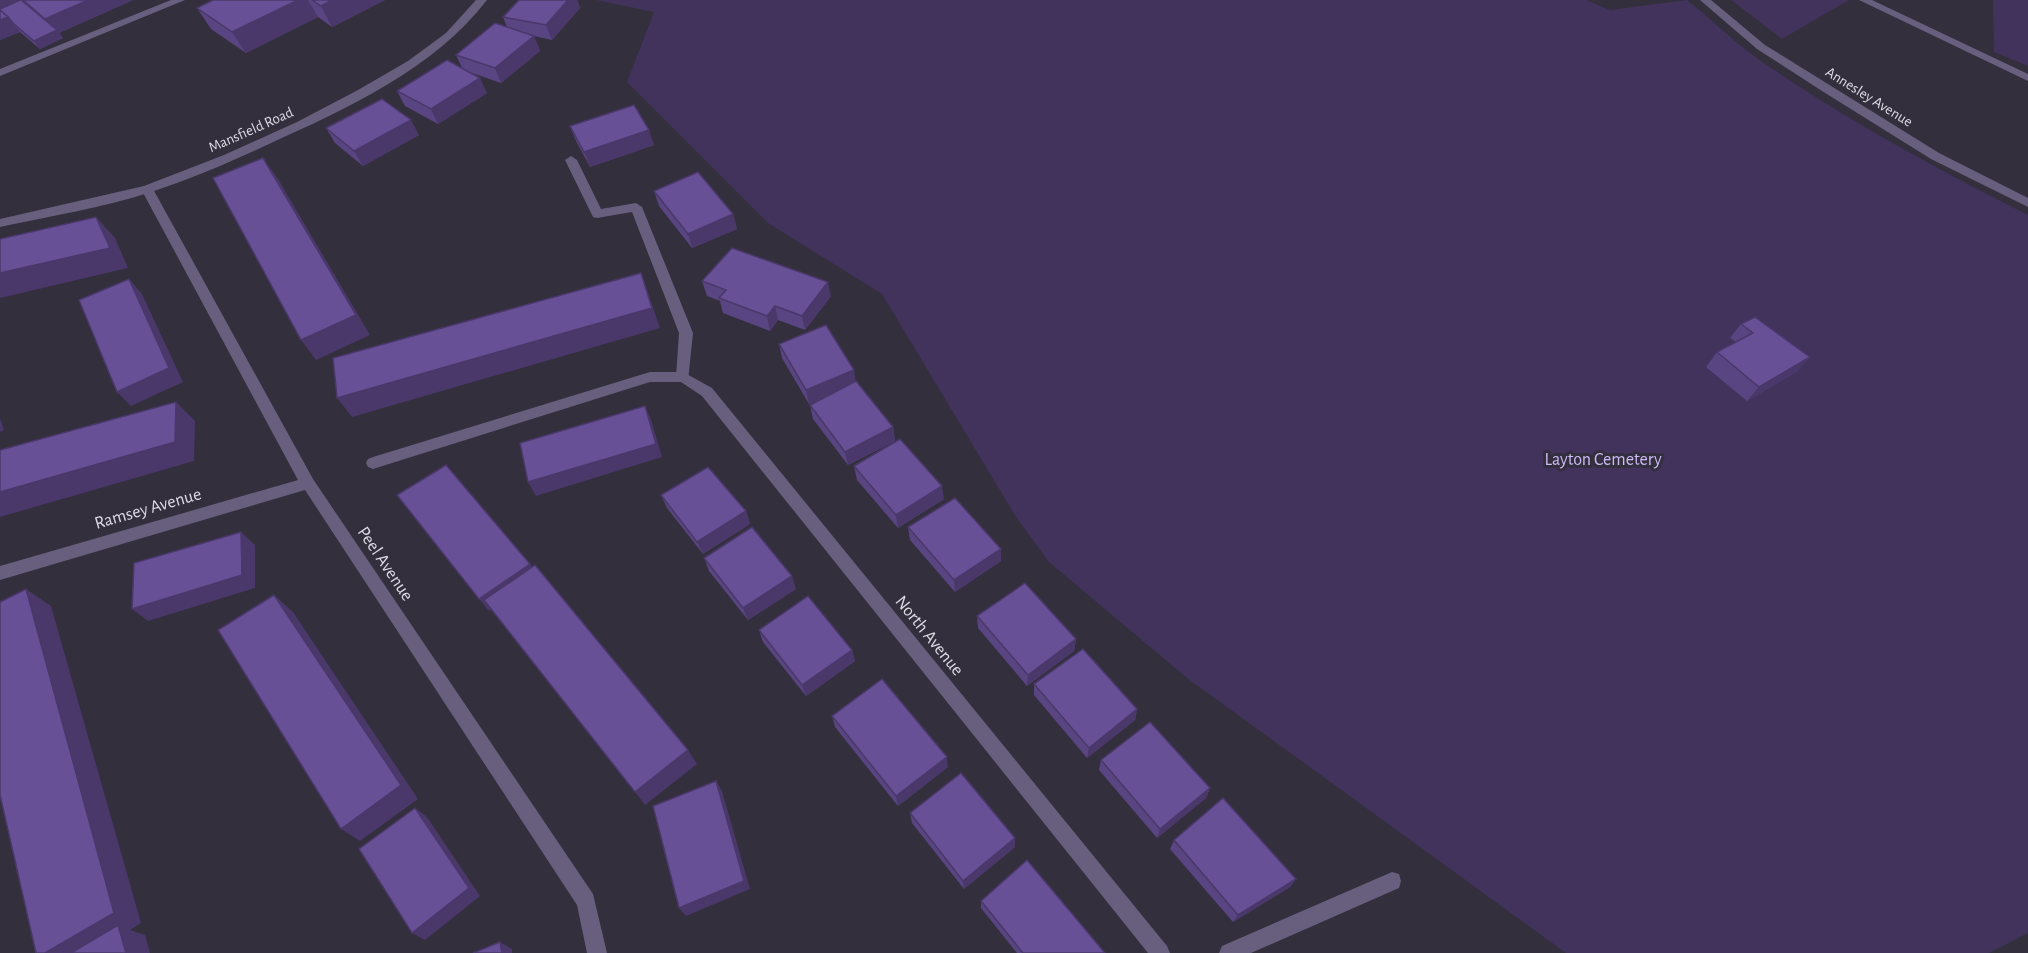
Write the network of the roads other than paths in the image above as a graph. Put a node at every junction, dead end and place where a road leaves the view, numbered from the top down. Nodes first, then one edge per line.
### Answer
1 (180, 0) edge
2 (482, 0) edge
3 (1705, 0) edge
4 (1864, 0) edge
5 (0, 73) edge
6 (2028, 78) edge
7 (571, 160) dead end
8 (147, 189) junction
9 (2028, 203) edge
10 (0, 223) edge
11 (683, 377) junction
12 (372, 462) dead end
13 (308, 483) junction
14 (0, 573) edge
15 (1392, 881) dead end
16 (597, 953) edge
17 (1160, 953) edge
18 (1229, 953) edge

1 - 5 street
2 - 8 street, Mansfield Road
3 - 9 street, Annesley Avenue
4 - 6 street
7 - 11 street
8 - 10 street, Mansfield Road
8 - 13 street, Peel Avenue
11 - 12 street
11 - 17 street, North Avenue
13 - 14 street, Ramsey Avenue
13 - 16 street, Peel Avenue
15 - 18 street

